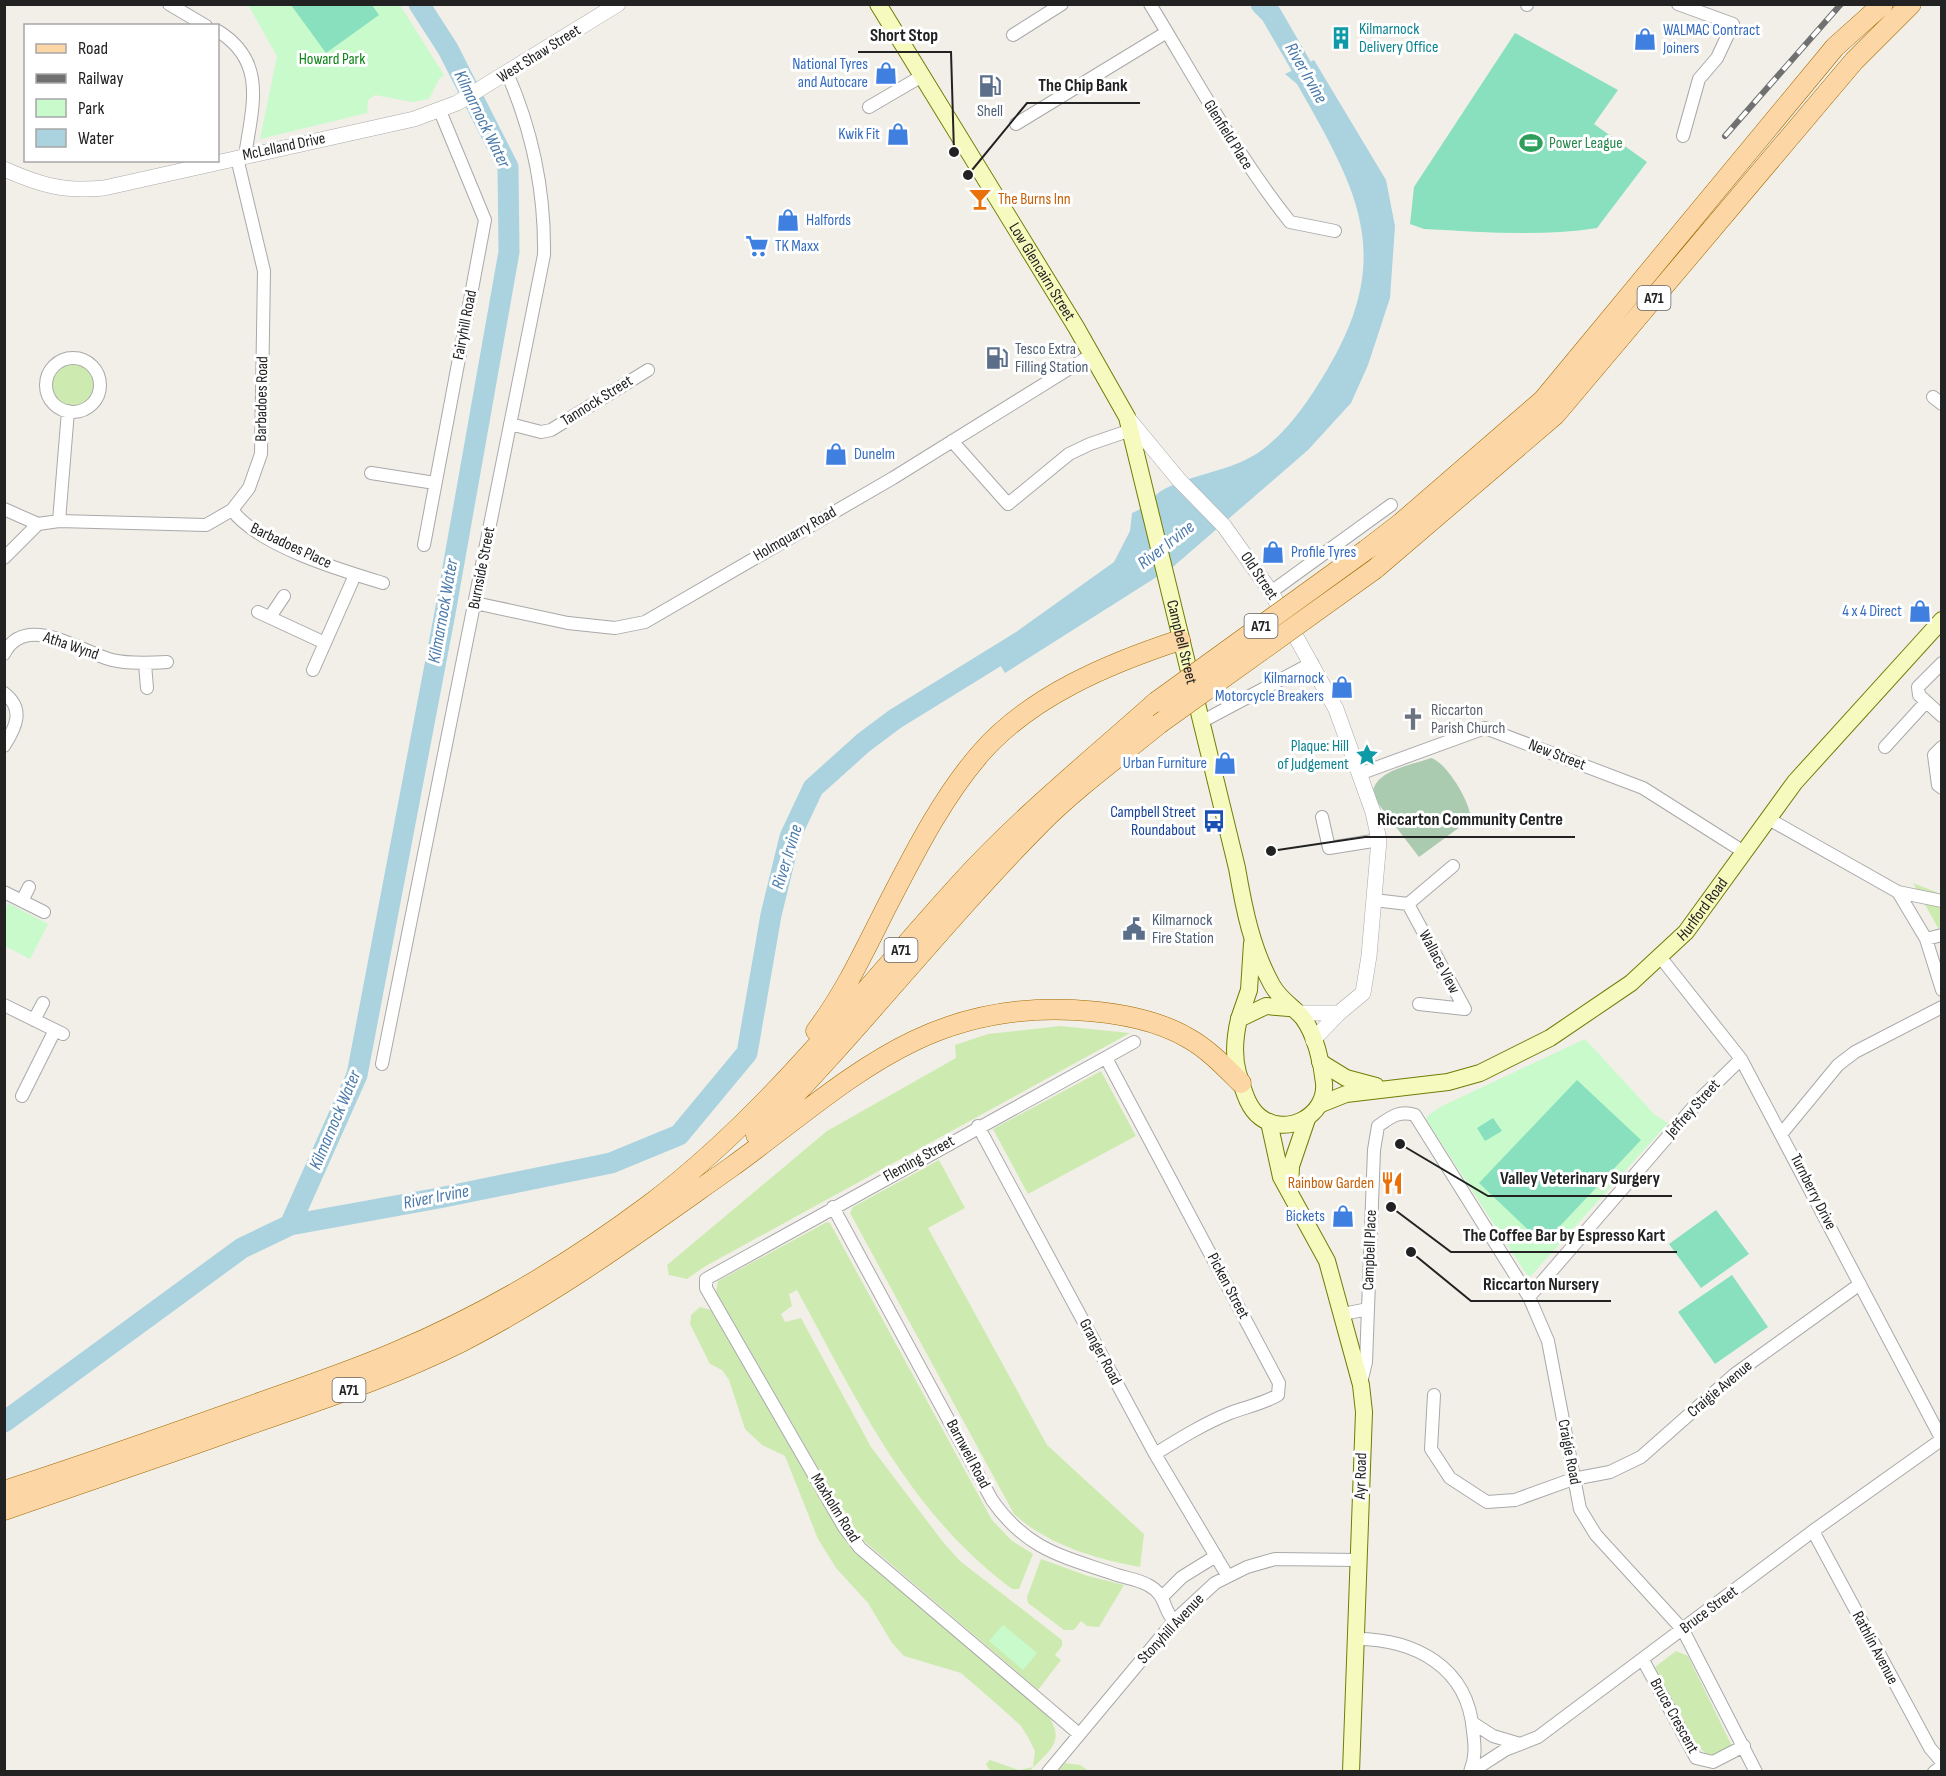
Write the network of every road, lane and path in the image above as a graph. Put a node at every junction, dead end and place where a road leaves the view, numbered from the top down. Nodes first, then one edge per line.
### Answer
1 (169, 4) edge
2 (618, 4) edge
3 (879, 4) edge
4 (1150, 4) edge
5 (1678, 4) edge
6 (1883, 4) edge
7 (1911, 4) edge
8 (1059, 5) edge
9 (203, 24) edge
10 (1167, 32) junction
11 (219, 33) edge
12 (1013, 35) dead end
13 (507, 73) junction
14 (922, 76) junction
15 (457, 103) joint
16 (869, 107) dead end
17 (440, 111) junction
18 (1016, 124) dead end
19 (1683, 136) dead end
20 (241, 157) junction
21 (219, 162) edge
22 (219, 162) edge
23 (4, 169) edge
24 (1335, 231) dead end
25 (1091, 355) junction
26 (648, 369) dead end
27 (68, 411) junction
28 (510, 424) junction
29 (1129, 424) junction
30 (952, 441) junction
31 (1160, 458) junction
32 (1139, 460) junction
33 (371, 472) dead end
34 (435, 483) junction
35 (1391, 505) dead end
36 (4, 509) edge
37 (232, 510) junction
38 (59, 521) junction
39 (38, 524) junction
40 (424, 545) dead end
41 (4, 558) edge
42 (355, 575) junction
43 (383, 583) dead end
44 (1271, 592) junction
45 (284, 596) dead end
46 (475, 603) junction
47 (258, 612) dead end
48 (270, 617) junction
49 (1941, 620) edge
50 (1180, 640) junction
51 (325, 643) junction
52 (4, 654) edge
53 (167, 662) dead end
54 (1312, 663) junction
55 (1941, 663) edge
56 (145, 664) junction
57 (313, 670) dead end
58 (147, 688) dead end
59 (4, 693) edge
60 (1926, 702) junction
61 (1941, 716) edge
62 (1202, 722) junction
63 (4, 746) edge
64 (1885, 747) dead end
65 (1941, 747) edge
66 (1359, 774) junction
67 (1941, 788) edge
68 (1322, 817) dead end
69 (1767, 818) junction
70 (1379, 840) junction
71 (1744, 852) junction
72 (1453, 866) dead end
73 (29, 887) dead end
74 (4, 892) edge
75 (1898, 892) junction
76 (1374, 900) junction
77 (22, 901) junction
78 (1941, 901) edge
79 (1408, 904) junction
80 (44, 912) dead end
81 (1941, 935) edge
82 (1252, 939) junction
83 (1926, 939) junction
84 (1661, 958) junction
85 (1941, 990) edge
86 (43, 1003) dead end
87 (4, 1005) edge
88 (1419, 1005) dead end
89 (1941, 1007) edge
90 (1294, 1011) junction
91 (1338, 1013) junction
92 (1239, 1019) junction
93 (34, 1020) junction
94 (1313, 1040) junction
95 (1134, 1042) dead end
96 (1106, 1058) junction
97 (1741, 1059) junction
98 (1320, 1062) junction
99 (382, 1064) dead end
100 (1241, 1083) junction
101 (1385, 1089) junction
102 (22, 1096) dead end
103 (1321, 1104) junction
104 (1415, 1115) joint
105 (748, 1118) junction
106 (1307, 1119) junction
107 (1269, 1122) junction
108 (978, 1126) junction
109 (1782, 1133) junction
110 (1290, 1196) junction
111 (833, 1207) junction
112 (666, 1213) junction
113 (706, 1279) joint
114 (1860, 1284) junction
115 (1529, 1297) junction
116 (1368, 1309) junction
117 (1343, 1314) junction
118 (1360, 1385) junction
119 (1434, 1395) dead end
120 (1941, 1440) edge
121 (1155, 1454) junction
122 (1573, 1479) junction
123 (4, 1491) edge
124 (4, 1510) edge
125 (1813, 1531) junction
126 (1216, 1556) junction
127 (1358, 1560) junction
128 (1227, 1575) junction
129 (1163, 1596) junction
130 (1174, 1621) junction
131 (1683, 1630) junction
132 (1356, 1639) junction
133 (1643, 1660) junction
134 (1473, 1723) junction
135 (1079, 1734) junction
136 (1520, 1744) junction
137 (1744, 1746) junction
138 (1941, 1764) edge
139 (1048, 1772) edge
140 (1351, 1772) edge
141 (1470, 1772) edge
142 (1756, 1772) edge
143 (1934, 1772) edge

1 - 9 street
2 - 13 street, West Shaw Street
3 - 14 main road, Low Glencairn Street
4 - 10 street, Glenfield Place
5 - 19 street
6 - 105 main road, A71, bridge
7 - 112 main road, A71, bridge
8 - 12 street
10 - 18 street
10 - 24 street, Glenfield Place
11 - 20 street
13 - 15 street, West Shaw Street
13 - 28 street, Burnside Street
14 - 16 street
14 - 25 main road, Low Glencairn Street
15 - 17 street, McLelland Drive
17 - 20 street, McLelland Drive
17 - 34 street, Fairyhill Road
20 - 21 street, McLelland Drive
20 - 37 street, Barbadoes Road
22 - 23 street, McLelland Drive
25 - 29 main road, Campbell Street
25 - 30 street, Holmquarry Road
26 - 28 street, Tannock Street
27 - 27 street
27 - 38 street
28 - 46 street, Burnside Street
29 - 30 street
29 - 31 street, Old Street
29 - 32 main road, Campbell Street
30 - 46 street, Holmquarry Road
31 - 32 street
31 - 44 street, Old Street
32 - 50 main road, Campbell Street
33 - 34 street
34 - 40 street, Fairyhill Road
35 - 44 street
36 - 39 street
37 - 38 street, Barbadoes Road
37 - 42 street, Barbadoes Place
38 - 39 street, Barbadoes Road
39 - 41 street
42 - 43 street, Barbadoes Place
42 - 51 street
44 - 54 street, Old Street
45 - 48 street
46 - 99 street, Burnside Street
47 - 48 street
48 - 51 street
49 - 69 main road, Hurlford Road
50 - 62 main road, Campbell Street
50 - 105 main road
51 - 57 street
52 - 56 street, Atha Wynd
53 - 56 street, Atha Wynd
54 - 62 street
54 - 66 street, Old Street
55 - 60 street
56 - 58 street
59 - 63 street
60 - 61 street
60 - 64 street
62 - 82 main road, Campbell Street
65 - 67 street
66 - 70 street, Old Street
66 - 71 street, New Street
68 - 70 street
69 - 71 main road, Hurlford Road
69 - 75 street
70 - 76 street, Old Street
71 - 84 main road, Hurlford Road
72 - 79 street
73 - 77 street
74 - 77 street
75 - 78 street
75 - 83 street
76 - 79 street
76 - 91 street, Old Street
77 - 80 street
79 - 88 street, Wallace View
81 - 83 street
82 - 90 main road, Campbell Street
82 - 92 main road, Campbell Street
83 - 85 street
84 - 97 street, Turnberry Drive
84 - 101 main road, Hurlford Road
86 - 93 street
87 - 93 street
89 - 109 street
90 - 91 street
90 - 92 main road
90 - 94 main road
91 - 94 street, Old Street
92 - 100 main road
93 - 102 street
94 - 98 main road
95 - 96 street, Fleming Street
96 - 108 street, Fleming Street
96 - 121 street, Picken Street
97 - 109 street, Turnberry Drive
97 - 115 street, Jeffrey Street
98 - 101 main road, Hurlford Road
98 - 103 main road
100 - 107 main road
100 - 112 main road
101 - 103 main road, Hurlford Road
103 - 106 main road
104 - 115 street, Craigie Road
104 - 116 street, Campbell Place
105 - 123 main road, A71
106 - 107 main road
106 - 110 main road
107 - 110 main road, Ayr Road
108 - 111 street, Fleming Street
108 - 121 street, Granger Road
109 - 114 street, Turnberry Drive
110 - 117 main road, Ayr Road
111 - 113 street, Fleming Street
111 - 129 street, Barnweil Road
112 - 124 main road, A71
113 - 135 street, Maxholm Road
114 - 120 street, Turnberry Drive
114 - 122 street, Craigie Avenue
115 - 122 street, Craigie Road
116 - 117 street, Campbell Place
116 - 118 street, Campbell Place
117 - 118 main road, Ayr Road
118 - 127 main road, Ayr Road
119 - 122 street, Craigie Avenue
120 - 125 street, Bruce Street
121 - 126 street, Granger Road
122 - 131 street, Craigie Road
125 - 131 street, Bruce Street
125 - 138 street, Rathlin Avenue
126 - 128 street, Granger Road
126 - 129 street, Stonyhill Avenue
127 - 128 street, Stonyhill Avenue
127 - 132 main road, Ayr Road
128 - 130 street, Stonyhill Avenue
129 - 130 street
130 - 135 street, Stonyhill Avenue
131 - 133 street, Bruce Street
131 - 137 street, Craigie Road
132 - 134 street
132 - 140 main road, Ayr Road
133 - 136 street, Bruce Street
133 - 137 street, Bruce Crescent
134 - 136 street
134 - 141 street
135 - 139 street, Stonyhill Avenue
136 - 141 street, Bruce Street
137 - 142 street, Craigie Road
138 - 143 street

